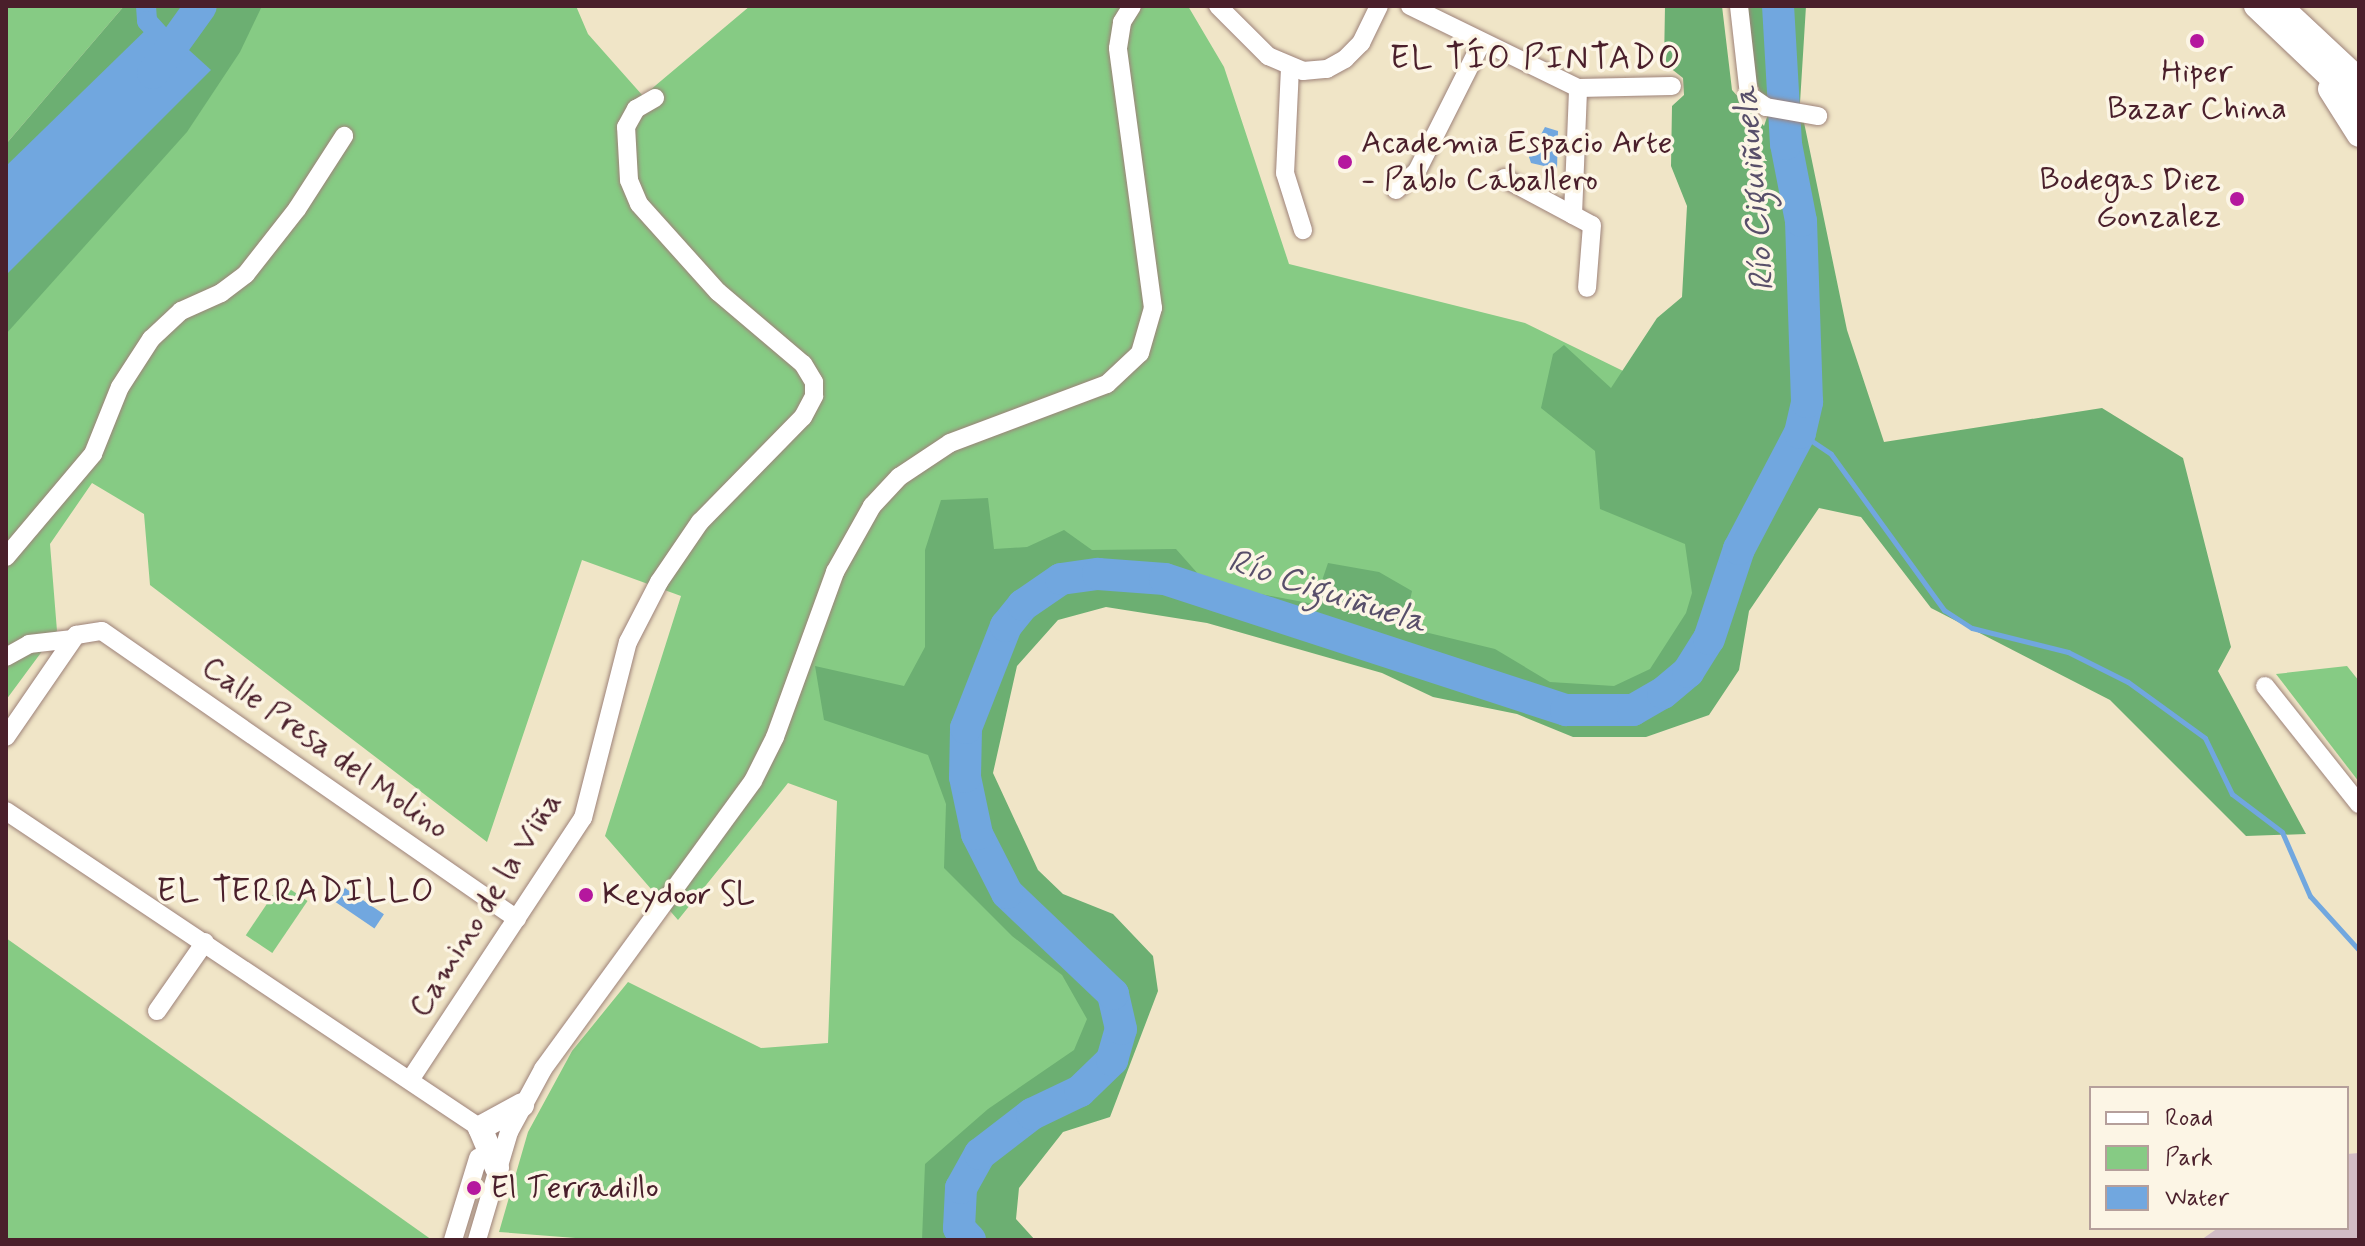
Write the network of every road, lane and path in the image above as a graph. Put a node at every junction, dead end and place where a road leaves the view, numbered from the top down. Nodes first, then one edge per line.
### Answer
1 (1132, 6) edge
2 (1218, 6) edge
3 (1379, 6) edge
4 (1410, 6) edge
5 (1739, 6) edge
6 (2256, 6) edge
7 (2280, 6) edge
8 (1482, 42) junction
9 (2314, 64) junction
10 (1290, 68) junction
11 (2359, 80) edge
12 (1672, 86) dead end
13 (1578, 88) junction
14 (655, 98) dead end
15 (2359, 104) edge
16 (1810, 115) dead end
17 (2359, 135) edge
18 (344, 136) dead end
19 (1504, 178) dead end
20 (1396, 190) dead end
21 (1573, 215) junction
22 (1303, 230) dead end
23 (1587, 288) dead end
24 (6, 557) edge
25 (73, 639) junction
26 (6, 657) edge
27 (2265, 686) dead end
28 (6, 737) edge
29 (2359, 804) edge
30 (6, 811) edge
31 (517, 919) junction
32 (205, 942) junction
33 (157, 1011) dead end
34 (410, 1080) junction
35 (522, 1105) junction
36 (480, 1128) junction
37 (487, 1163) junction
38 (453, 1240) edge
39 (477, 1240) edge

1 - 35 street
2 - 10 street
3 - 10 street
4 - 8 street
5 - 16 street
6 - 9 main road
7 - 11 main road
8 - 13 street
8 - 20 street
9 - 15 main road
9 - 17 main road
10 - 22 street
12 - 13 street
13 - 21 street
14 - 31 street, Camino de la Viña
18 - 24 street
19 - 21 street
21 - 23 street
25 - 26 street
25 - 28 street
25 - 31 street, Calle Presa del Molino
27 - 29 street
30 - 32 street
31 - 34 street, Camino de la Viña
32 - 33 street
32 - 34 street
34 - 36 street
35 - 36 main road
35 - 37 street
36 - 37 main road
37 - 38 street
37 - 39 street

